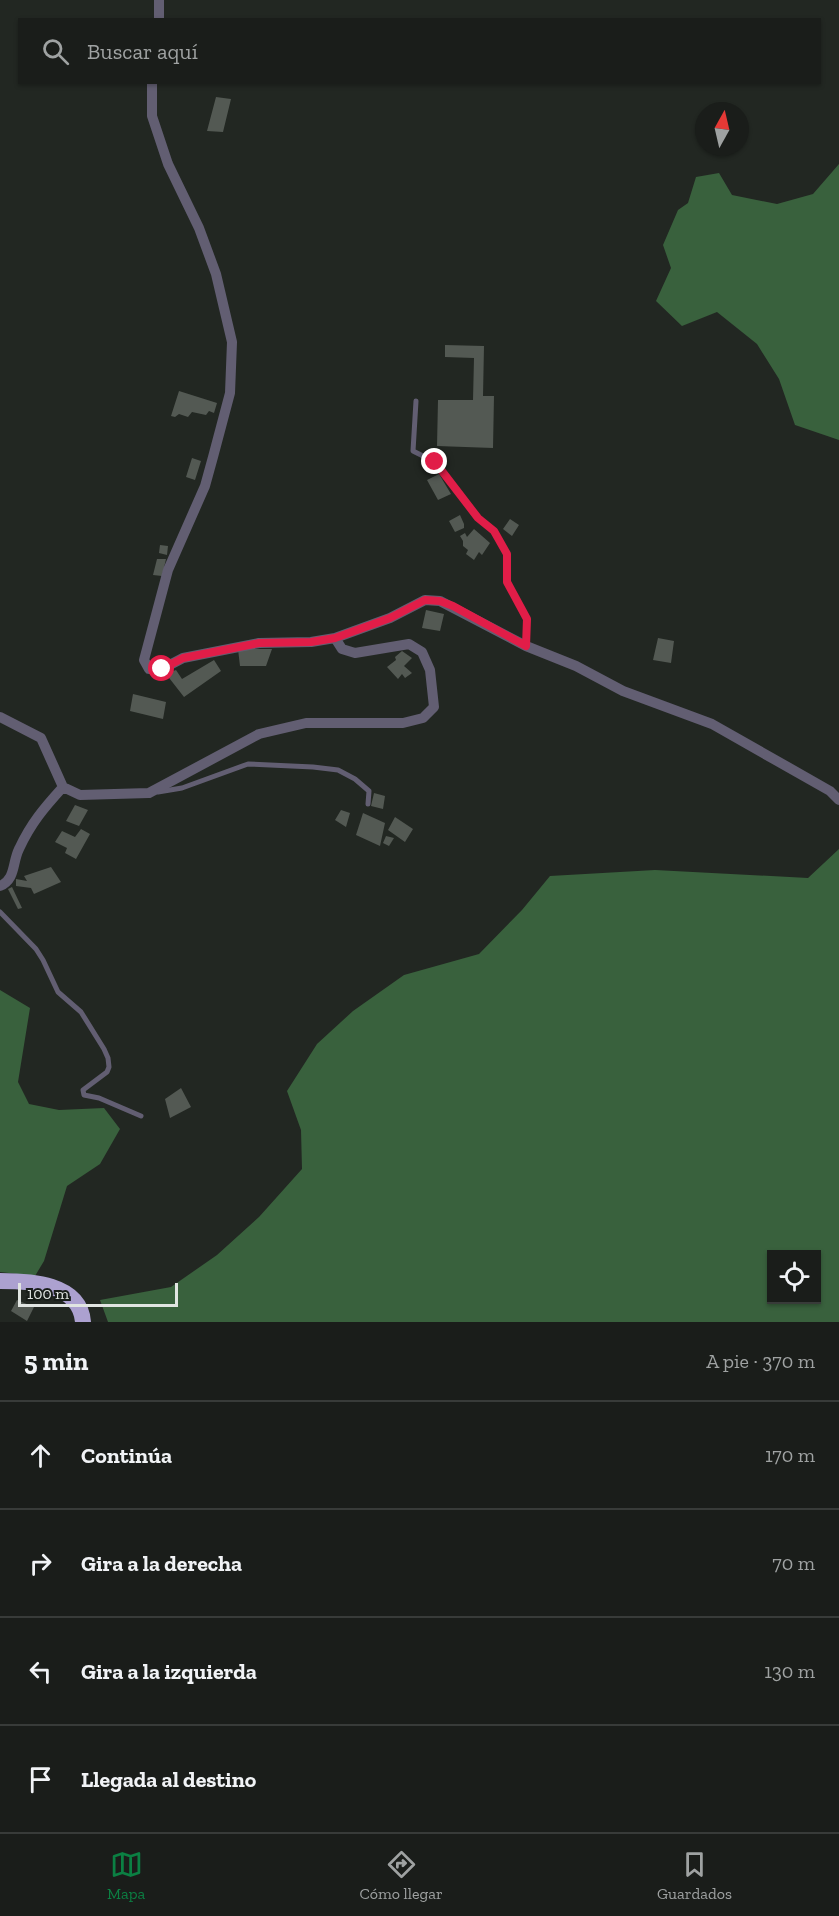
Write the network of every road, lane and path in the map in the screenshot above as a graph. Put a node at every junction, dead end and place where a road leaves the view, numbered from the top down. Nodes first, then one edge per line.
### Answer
1 (159, 0) edge
2 (159, 18) edge
3 (152, 84) edge
4 (416, 401) dead end
5 (335, 638) junction
6 (526, 646) junction
7 (0, 717) edge
8 (63, 787) junction
9 (149, 793) junction
10 (839, 800) edge
11 (368, 804) dead end
12 (0, 886) edge
13 (0, 912) edge
14 (141, 1116) dead end
15 (0, 1281) edge
16 (83, 1322) edge

1 - 2 street
3 - 5 street
4 - 6 lane
5 - 6 street
5 - 9 street
6 - 10 street
7 - 8 street
8 - 9 street
8 - 12 street
9 - 11 lane
13 - 14 lane
15 - 16 highway

